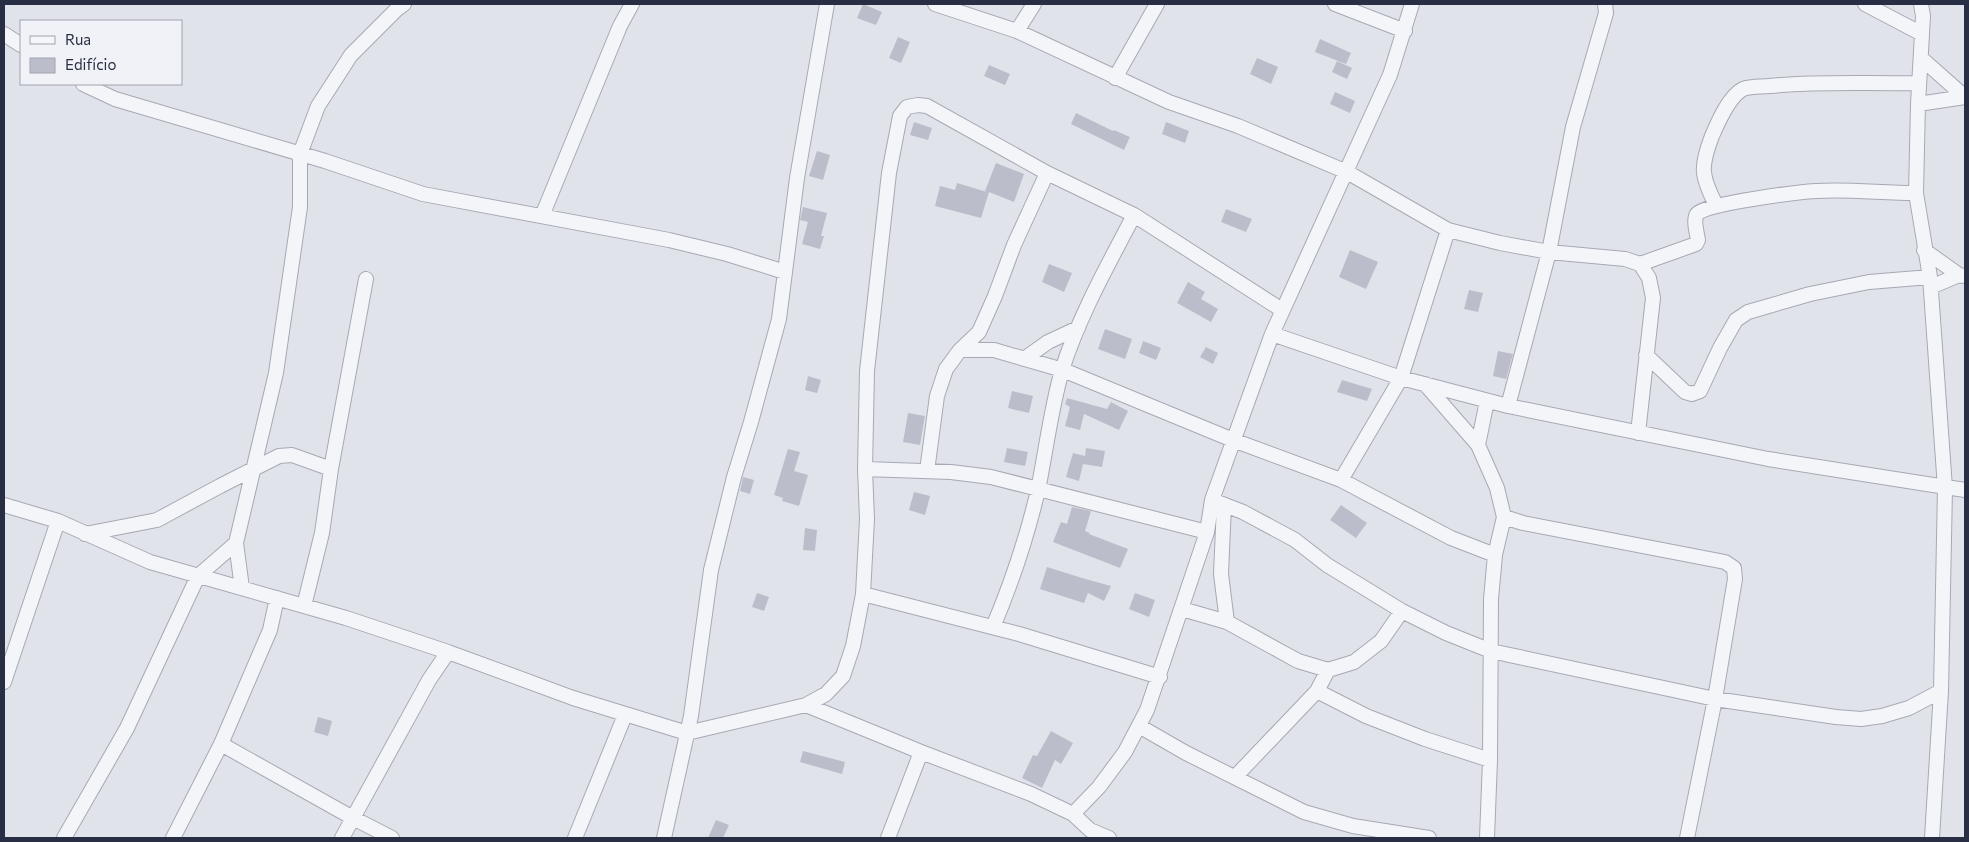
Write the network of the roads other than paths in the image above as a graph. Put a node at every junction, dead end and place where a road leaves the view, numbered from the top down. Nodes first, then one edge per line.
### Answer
1 (404, 4) edge
2 (632, 4) edge
3 (827, 4) edge
4 (935, 4) edge
5 (1034, 4) edge
6 (1157, 4) edge
7 (1335, 4) edge
8 (1412, 4) edge
9 (1605, 4) edge
10 (1865, 4) edge
11 (1922, 4) edge
12 (1017, 31) junction
13 (1405, 31) junction
14 (4, 34) edge
15 (1922, 34) junction
16 (20, 44) edge
17 (1921, 58) junction
18 (1115, 78) junction
19 (1919, 83) junction
20 (85, 85) edge
21 (1965, 97) edge
22 (1918, 104) junction
23 (300, 154) junction
24 (1347, 172) junction
25 (1047, 174) junction
26 (1916, 193) junction
27 (1716, 205) junction
28 (1134, 215) junction
29 (542, 216) junction
30 (1448, 230) junction
31 (1924, 250) junction
32 (1549, 252) junction
33 (1640, 264) junction
34 (785, 272) junction
35 (1962, 276) edge
36 (366, 279) dead end
37 (1930, 282) junction
38 (1282, 310) junction
39 (1078, 328) junction
40 (979, 332) junction
41 (1272, 334) junction
42 (960, 350) junction
43 (994, 350) junction
44 (1646, 355) junction
45 (1024, 359) junction
46 (1062, 370) junction
47 (1401, 378) junction
48 (1425, 384) junction
49 (1486, 401) junction
50 (1508, 406) junction
51 (1638, 433) junction
52 (1233, 440) junction
53 (1478, 445) junction
54 (254, 468) junction
55 (865, 468) junction
56 (331, 469) junction
57 (926, 471) junction
58 (1341, 480) junction
59 (1945, 488) junction
60 (1038, 489) junction
61 (1965, 490) edge
62 (1218, 502) junction
63 (4, 505) edge
64 (1504, 517) junction
65 (58, 521) junction
66 (1206, 532) junction
67 (85, 534) junction
68 (236, 543) junction
69 (1495, 555) junction
70 (198, 576) junction
71 (242, 588) junction
72 (863, 594) junction
73 (276, 598) junction
74 (304, 606) junction
75 (1182, 609) junction
76 (1402, 611) junction
77 (1227, 622) junction
78 (993, 627) junction
79 (1491, 651) junction
80 (448, 652) junction
81 (1328, 670) junction
82 (1160, 677) junction
83 (4, 682) edge
84 (1317, 691) junction
85 (1941, 691) junction
86 (1715, 699) junction
87 (806, 705) junction
88 (625, 715) junction
89 (1139, 726) junction
90 (687, 734) junction
91 (221, 744) junction
92 (921, 752) junction
93 (1490, 760) junction
94 (1235, 777) junction
95 (1073, 814) junction
96 (353, 818) junction
97 (1088, 834) edge
98 (64, 838) edge
99 (173, 838) edge
100 (342, 838) edge
101 (392, 838) edge
102 (575, 838) edge
103 (664, 838) edge
104 (888, 838) edge
105 (1109, 838) edge
106 (1429, 838) edge
107 (1487, 838) edge
108 (1687, 838) edge
109 (1932, 838) edge

1 - 23 street
2 - 29 street
3 - 34 street
4 - 12 street
5 - 12 street
6 - 18 street
7 - 13 street
8 - 13 street
9 - 32 street
10 - 15 street
11 - 15 street
12 - 18 street
13 - 24 street
14 - 16 street
15 - 17 street
17 - 19 street
17 - 21 street
18 - 24 street
19 - 22 street
19 - 27 street
20 - 23 street
21 - 22 street
22 - 26 street
23 - 29 street
23 - 54 street
24 - 30 street
24 - 38 street
25 - 28 street
25 - 40 street
25 - 55 street
26 - 27 street
26 - 31 street
27 - 33 street
28 - 38 street
28 - 39 street
29 - 34 street
30 - 32 street
30 - 47 street
31 - 35 street
31 - 37 street
32 - 33 street
32 - 50 street
33 - 44 street
34 - 90 street
35 - 37 street
36 - 56 street
37 - 44 street
37 - 59 street
38 - 41 street
39 - 45 street
39 - 46 street
40 - 42 street
40 - 43 street
41 - 47 street
41 - 52 street
42 - 43 street
42 - 57 street
43 - 45 street
44 - 51 street
45 - 46 street
46 - 52 street
46 - 60 street
47 - 48 street
47 - 58 street
48 - 49 street
48 - 53 street
49 - 50 street
49 - 53 street
50 - 51 street
51 - 59 street
52 - 58 street
52 - 62 street
53 - 64 street
54 - 56 street
54 - 67 street
54 - 68 street
55 - 57 street
55 - 72 street
56 - 74 street
57 - 60 street
58 - 69 street
59 - 61 street
59 - 85 street
60 - 66 street
60 - 78 street
62 - 66 street
62 - 76 street
62 - 77 street
63 - 65 street
64 - 69 street
64 - 86 street
65 - 67 street
65 - 83 street
66 - 75 street
67 - 70 street
68 - 70 street
68 - 71 street
69 - 79 street
70 - 71 street
70 - 98 street
71 - 73 street
72 - 78 street
72 - 87 street
73 - 74 street
73 - 91 street
74 - 80 street
75 - 77 street
75 - 82 street
76 - 79 street
76 - 81 street
77 - 81 street
78 - 82 street
79 - 86 street
79 - 93 street
80 - 88 street
80 - 96 street
81 - 84 street
82 - 89 street
84 - 93 street
84 - 94 street
85 - 86 street
85 - 109 street
86 - 108 street
87 - 90 street
87 - 92 street
88 - 90 street
88 - 102 street
89 - 94 street
89 - 95 street
90 - 103 street
91 - 96 street
91 - 99 street
92 - 95 street
92 - 104 street
93 - 107 street
94 - 106 street
95 - 97 street
96 - 100 street
96 - 101 street
97 - 105 street

